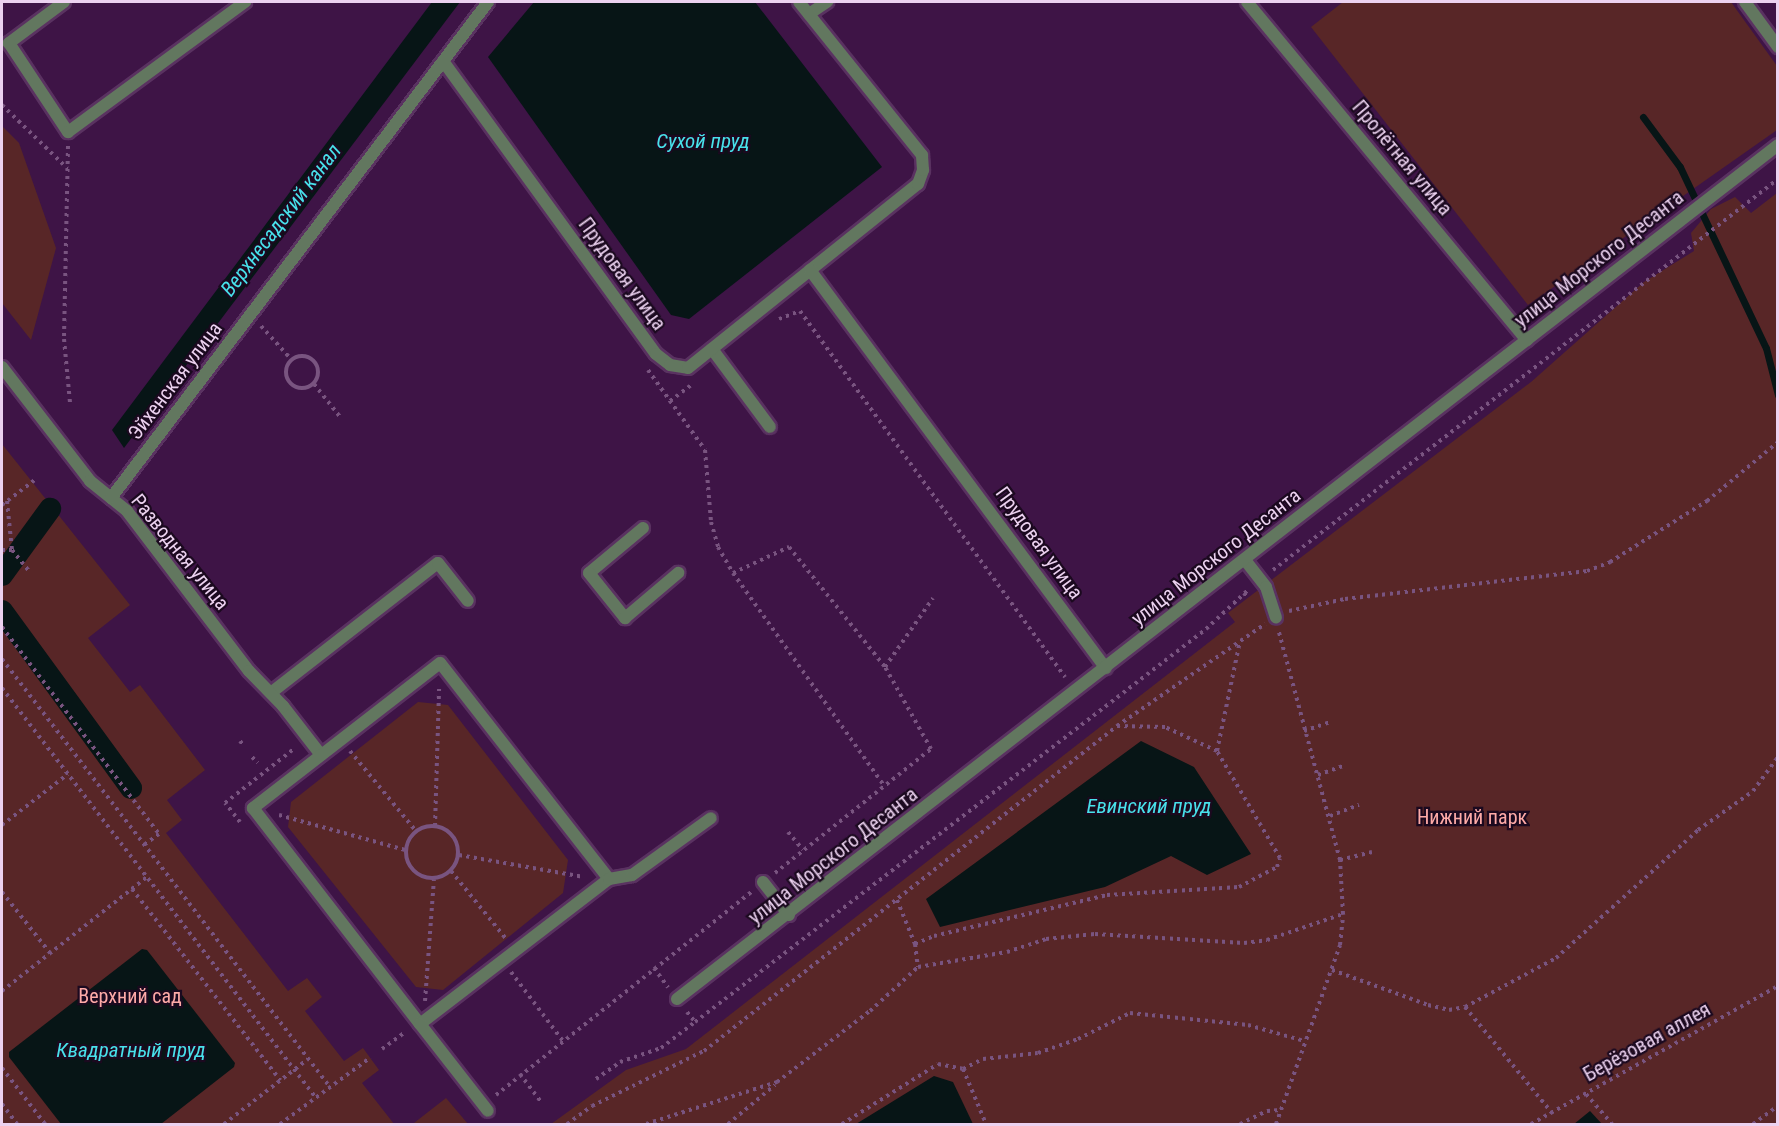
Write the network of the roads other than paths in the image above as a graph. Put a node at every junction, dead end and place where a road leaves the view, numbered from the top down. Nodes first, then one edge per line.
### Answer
1 (64, 2) edge
2 (245, 2) edge
3 (488, 2) edge
4 (799, 2) edge
5 (827, 2) edge
6 (1247, 2) edge
7 (1745, 2) edge
8 (809, 14) junction
9 (1778, 47) edge
10 (443, 61) junction
11 (1778, 145) edge
12 (810, 270) junction
13 (1527, 340) junction
14 (712, 349) junction
15 (2, 367) edge
16 (770, 426) dead end
17 (111, 498) junction
18 (643, 528) dead end
19 (1245, 560) junction
20 (678, 573) dead end
21 (468, 601) dead end
22 (1276, 617) road end
23 (1106, 668) junction
24 (272, 692) junction
25 (321, 755) junction
26 (711, 818) dead end
27 (609, 879) junction
28 (763, 882) dead end
29 (789, 915) junction
30 (677, 999) dead end
31 (420, 1024) junction
32 (488, 1111) dead end

1 - 2 street
3 - 10 street, Эйхенская улица
4 - 8 street, Прудовая улица
5 - 8 street
6 - 13 street, Пролётная улица
7 - 9 street
8 - 12 street, Прудовая улица
10 - 14 street, Прудовая улица
10 - 17 street, Эйхенская улица
11 - 13 street, улица Морского Десанта
12 - 14 street, Прудовая улица
12 - 23 street, Прудовая улица
13 - 19 street, улица Морского Десанта
14 - 16 street
15 - 17 street, Разводная улица
17 - 24 street, Разводная улица
18 - 20 street
19 - 22 street
19 - 23 street, улица Морского Десанта
21 - 24 street
23 - 29 street, улица Морского Десанта
24 - 25 street, Разводная улица
25 - 27 street
25 - 31 street
26 - 27 street
27 - 31 street
28 - 29 street
29 - 30 street, улица Морского Десанта
31 - 32 street

